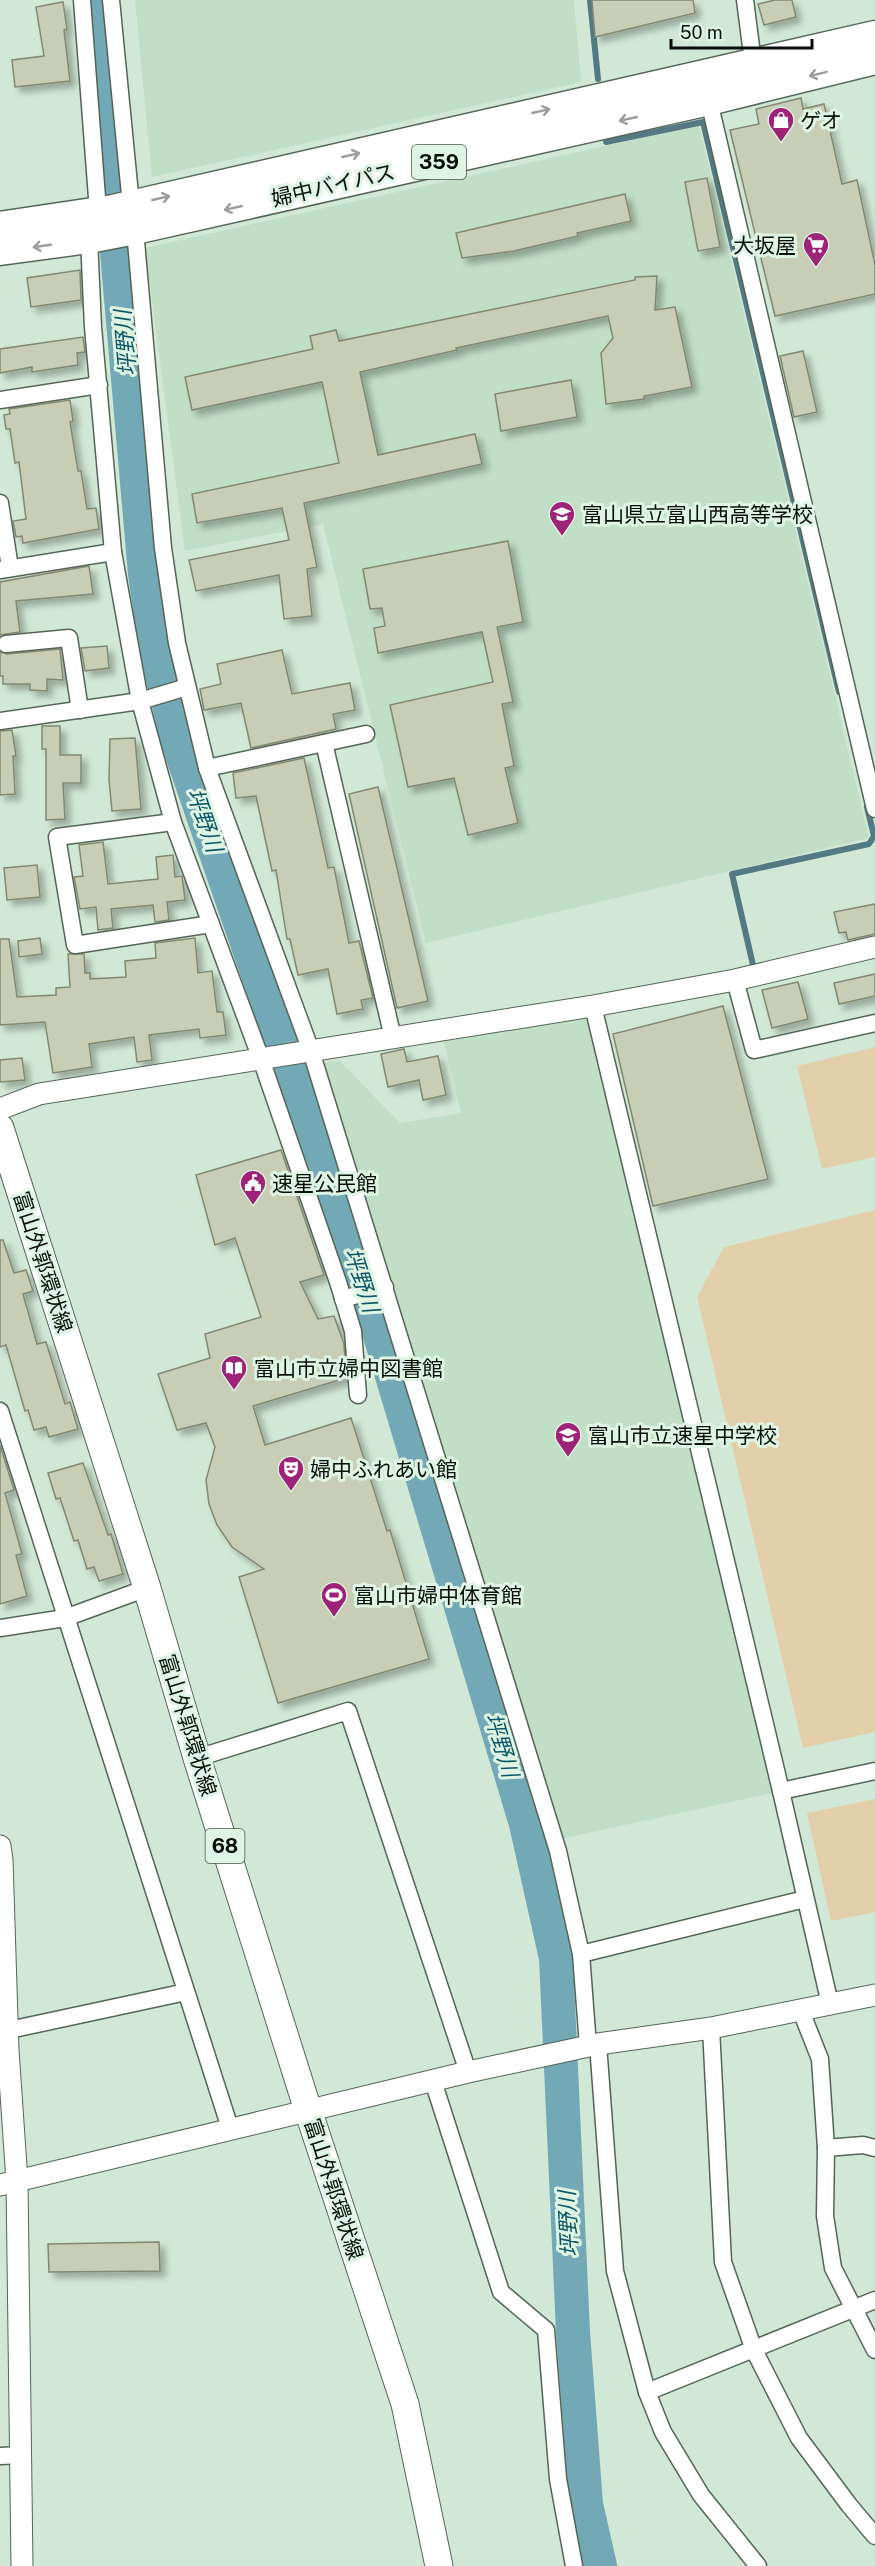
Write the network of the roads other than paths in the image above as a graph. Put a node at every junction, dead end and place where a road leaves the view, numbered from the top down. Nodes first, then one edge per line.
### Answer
1 (82, 0) edge
2 (111, 0) edge
3 (745, 0) edge
4 (875, 35) edge
5 (875, 60) edge
6 (753, 62) junction
7 (709, 101) junction
8 (98, 211) junction
9 (133, 218) junction
10 (0, 226) edge
11 (89, 239) junction
12 (0, 251) edge
13 (99, 385) junction
14 (0, 400) edge
15 (0, 503) edge
16 (113, 552) junction
17 (5, 569) edge
18 (6, 644) dead end
19 (187, 687) junction
20 (140, 701) junction
21 (80, 710) junction
22 (0, 721) edge
23 (366, 734) dead end
24 (324, 743) junction
25 (207, 768) junction
26 (875, 809) edge
27 (173, 822) junction
28 (211, 924) junction
29 (875, 947) edge
30 (735, 980) junction
31 (593, 1006) junction
32 (875, 1023) edge
33 (393, 1038) junction
34 (311, 1051) junction
35 (261, 1059) junction
36 (0, 1109) edge
37 (0, 1128) edge
38 (385, 1287) junction
39 (343, 1299) junction
40 (358, 1395) dead end
41 (0, 1410) edge
42 (147, 1588) junction
43 (65, 1618) junction
44 (0, 1629) edge
45 (197, 1758) junction
46 (875, 1771) edge
47 (781, 1791) junction
48 (0, 1846) edge
49 (805, 1899) junction
50 (581, 1954) junction
51 (186, 1992) junction
52 (875, 1995) edge
53 (830, 2004) junction
54 (801, 2011) junction
55 (711, 2028) junction
56 (6, 2044) edge
57 (589, 2046) junction
58 (468, 2072) junction
59 (433, 2081) junction
60 (308, 2110) junction
61 (230, 2128) junction
62 (826, 2148) junction
63 (875, 2148) edge
64 (9, 2183) edge
65 (875, 2300) edge
66 (852, 2309) junction
67 (754, 2350) junction
68 (875, 2350) edge
69 (647, 2392) junction
70 (10, 2455) edge
71 (875, 2536) edge
72 (22, 2566) edge
73 (439, 2566) edge
74 (574, 2566) edge
75 (758, 2566) edge

1 - 8 street
2 - 9 street
3 - 6 street
4 - 6 highway, 婦中バイパス / 359
5 -> 7 highway, 婦中バイパス / 359
9 -> 6 highway, 婦中バイパス / 359
7 -> 9 highway, 婦中バイパス / 359
7 - 26 street
8 - 9 highway, 婦中バイパス / 359
8 - 10 highway, 婦中バイパス / 359
9 - 11 highway, 婦中バイパス / 359
9 - 19 street
11 -> 12 highway, 婦中バイパス / 359
11 - 13 street
13 - 14 street
13 - 16 street
15 - 17 street
16 - 17 street
16 - 20 street
18 - 21 street
19 - 20 street
19 - 25 street
20 - 21 street
20 - 27 street
21 - 22 street
23 - 24 street
24 - 25 street
24 - 33 street
25 - 34 street
27 - 28 street
27 - 28 street
28 - 35 street
29 - 30 street
30 - 31 street
30 - 32 street
31 - 33 street
31 - 47 street
33 - 34 street
34 - 35 street
34 - 38 street
35 - 36 street
35 - 39 street
37 - 42 main road, 富山外郭環状線 / 68
38 - 39 street
38 - 50 street
39 - 40 street
41 - 43 street
42 - 43 street
42 - 45 main road, 富山外郭環状線 / 68
43 - 44 street
43 - 51 street
45 - 58 street
45 - 60 main road, 富山外郭環状線 / 68
46 - 47 street
47 - 49 street
48 - 56 street
49 - 50 street
49 - 53 street
50 - 57 street
51 - 56 street
51 - 61 street
52 - 53 street
53 - 54 street
54 - 55 street
54 - 62 street
55 - 57 street
55 - 67 street
56 - 64 street
57 - 58 street
57 - 69 street
58 - 59 street
59 - 60 street
59 - 74 street
60 - 61 street
60 - 73 main road, 富山外郭環状線 / 68
61 - 64 street
62 - 63 street
62 - 66 street
64 - 70 street
65 - 66 street
66 - 67 street
66 - 68 street
67 - 69 street
67 - 71 street
69 - 75 street
70 - 72 street

